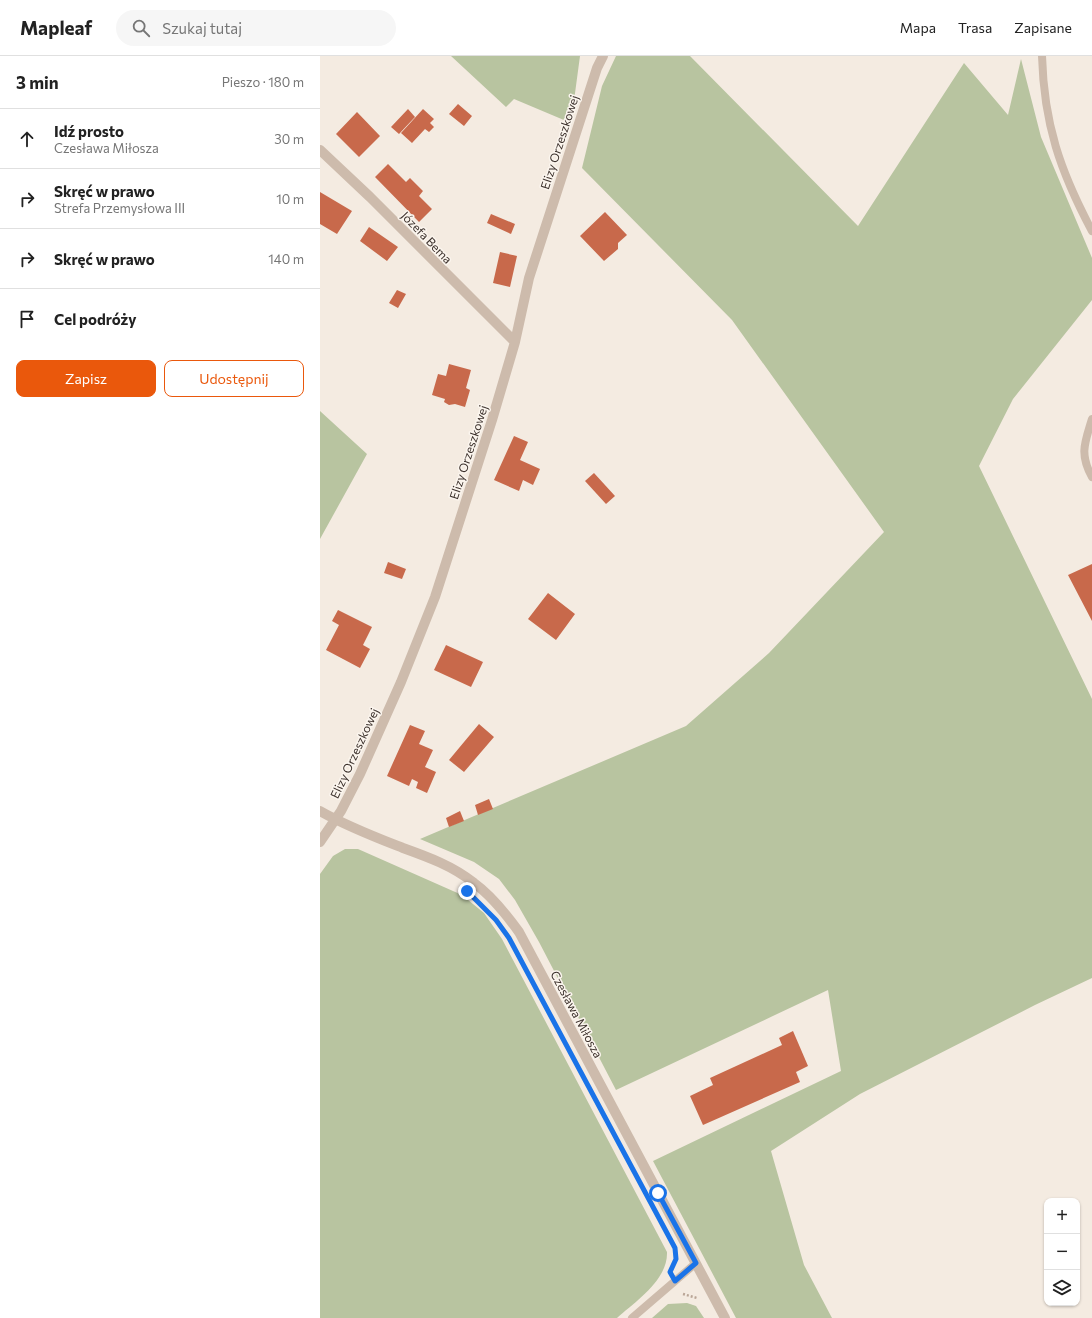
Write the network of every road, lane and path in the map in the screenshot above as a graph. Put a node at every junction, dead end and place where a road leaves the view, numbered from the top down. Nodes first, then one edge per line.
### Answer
1 (603, 56) edge
2 (1042, 56) edge
3 (320, 150) edge
4 (1092, 231) edge
5 (515, 342) junction
6 (1092, 419) edge
7 (1092, 477) edge
8 (320, 811) edge
9 (335, 820) junction
10 (320, 842) edge
11 (696, 1263) junction
12 (675, 1281) junction
13 (703, 1302) dead end
14 (632, 1318) edge
15 (725, 1318) edge

1 - 5 street, Elizy Orzeszkowej
2 - 4 lane
3 - 5 street, Józefa Bema
5 - 9 street, Elizy Orzeszkowej
6 - 7 lane
8 - 9 street, Czesława Miłosza
9 - 10 street, Elizy Orzeszkowej
9 - 11 street, Czesława Miłosza
11 - 12 lane
11 - 15 street, Czesława Miłosza
12 - 13 path
12 - 14 lane

